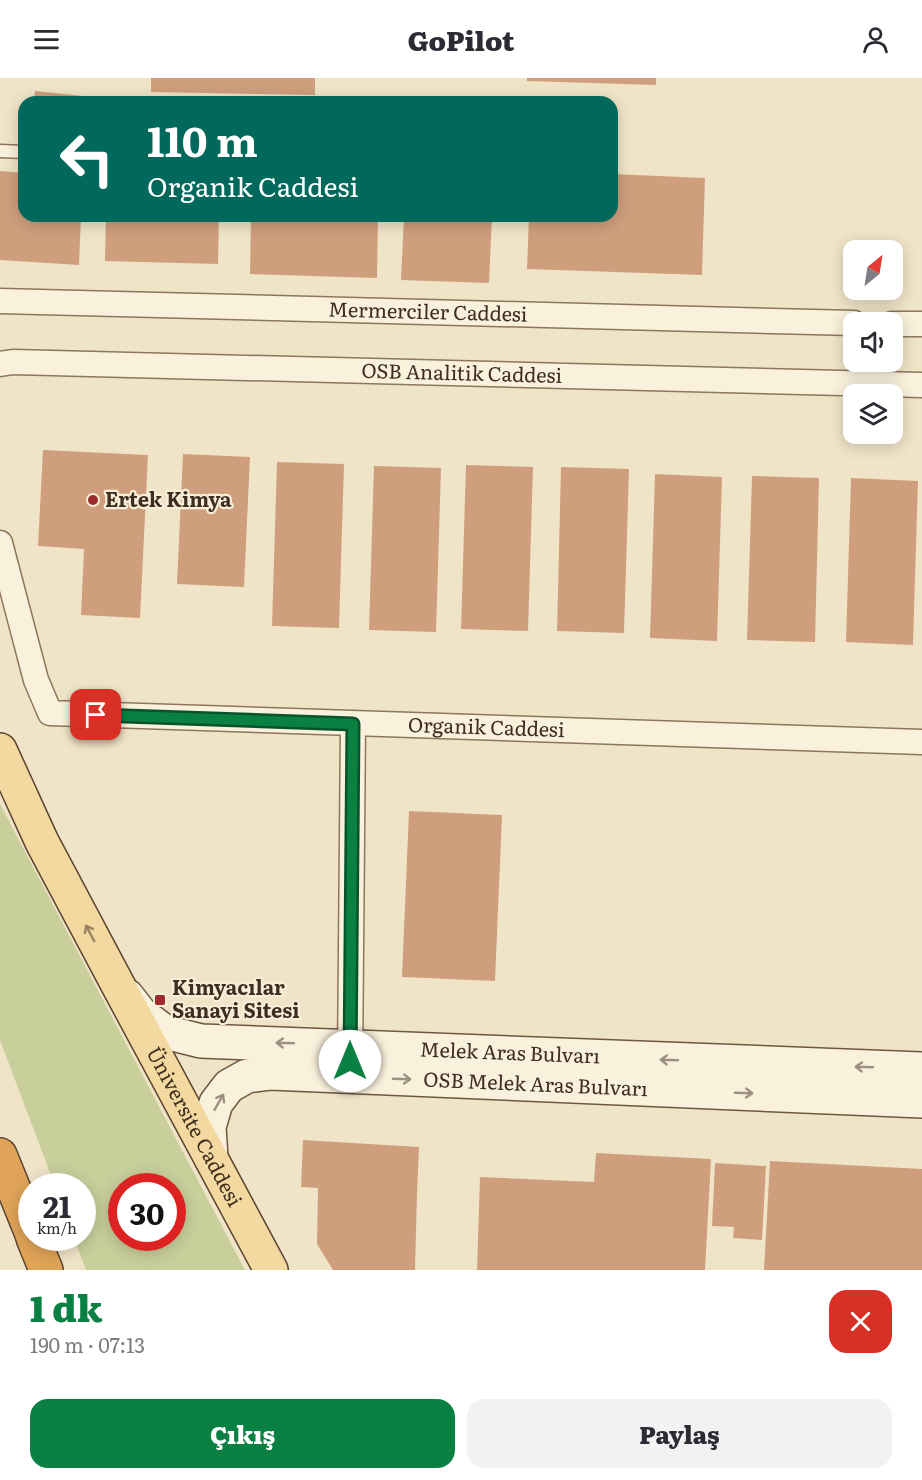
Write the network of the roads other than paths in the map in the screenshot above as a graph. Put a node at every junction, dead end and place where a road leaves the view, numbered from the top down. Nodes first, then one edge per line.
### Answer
1 (0, 151) edge
2 (18, 152) edge
3 (0, 301) edge
4 (843, 322) edge
5 (903, 324) edge
6 (922, 324) edge
7 (0, 364) edge
8 (922, 385) edge
9 (0, 543) edge
10 (353, 724) junction
11 (922, 742) edge
12 (0, 750) edge
13 (118, 985) junction
14 (350, 1061) junction
15 (922, 1069) edge
16 (922, 1101) edge
17 (0, 1155) edge
18 (211, 1158) junction
19 (18, 1201) edge
20 (38, 1251) edge
21 (46, 1270) edge
22 (272, 1270) edge

1 - 2 lane
3 - 4 street, Mermerciler Caddesi
5 - 6 street
7 - 8 street, OSB Analitik Caddesi
9 - 10 street, Organik Caddesi
10 - 11 street, Organik Caddesi
10 - 14 street
13 -> 12 main road, Üniversite Caddesi
14 -> 13 street, Melek Aras Bulvarı
13 - 18 main road, Üniversite Caddesi
15 -> 14 street, Melek Aras Bulvarı
14 -> 16 street, OSB Melek Aras Bulvarı
18 -> 14 street, OSB Melek Aras Bulvarı
17 - 19 highway
18 - 22 main road, Üniversite Caddesi
20 - 21 highway

